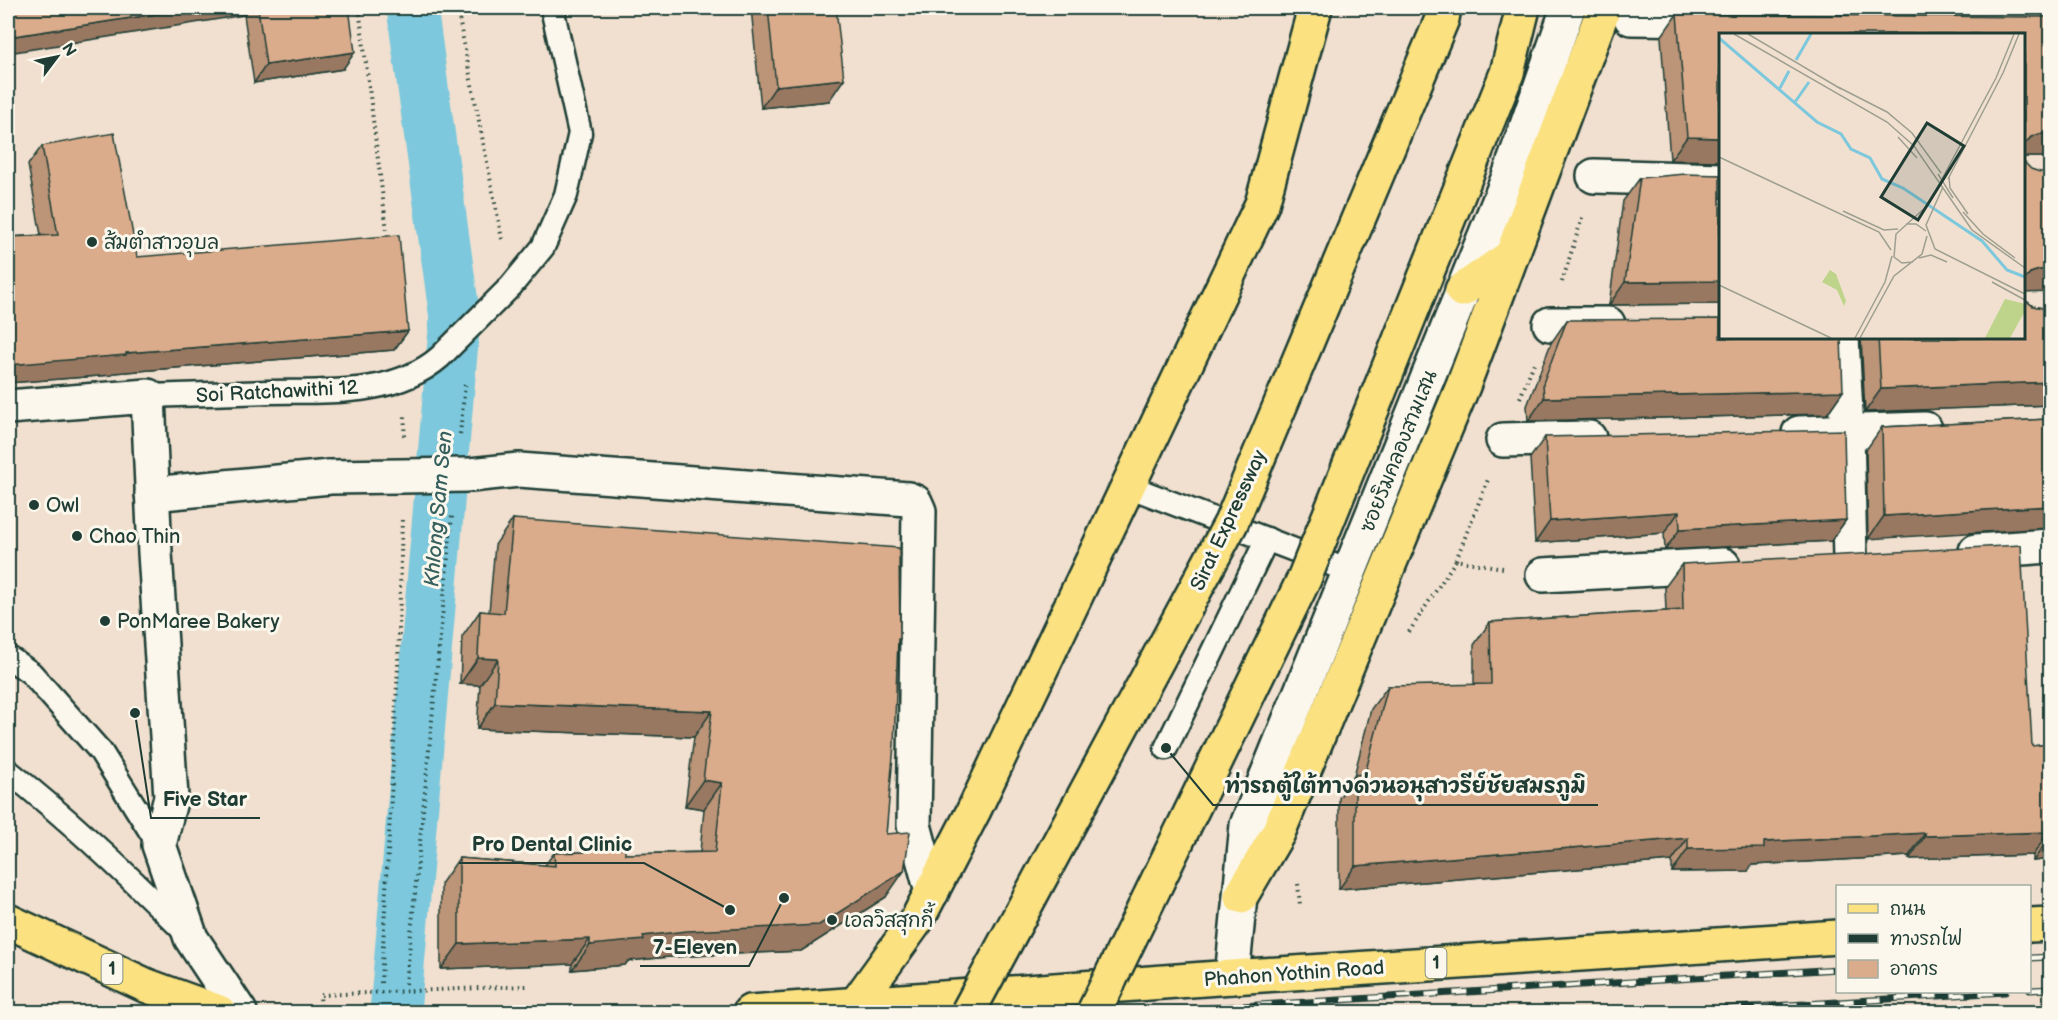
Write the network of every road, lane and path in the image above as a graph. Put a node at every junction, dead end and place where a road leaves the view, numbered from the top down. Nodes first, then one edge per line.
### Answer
1 (358, 8) edge
2 (552, 8) edge
3 (1315, 8) edge
4 (1444, 8) edge
5 (1523, 8) edge
6 (1568, 8) edge
7 (1618, 13) edge
8 (1751, 19) edge
9 (1594, 176) joint
10 (1719, 180) edge
11 (388, 241) edge
12 (1511, 256) junction
13 (1462, 290) junction
14 (1550, 324) junction
15 (1641, 324) edge
16 (1842, 339) edge
17 (406, 378) junction
18 (148, 396) junction
19 (8, 407) edge
20 (1955, 428) edge
21 (1847, 432) junction
22 (1764, 434) edge
23 (1622, 437) edge
24 (1503, 440) junction
25 (404, 447) dead end
26 (1128, 486) junction
27 (152, 494) junction
28 (402, 517) dead end
29 (1268, 540) junction
30 (2050, 546) edge
31 (1944, 553) edge
32 (1850, 559) edge
33 (1456, 560) junction
34 (1755, 564) edge
35 (1349, 571) junction
36 (1542, 574) joint
37 (1405, 639) dead end
38 (8, 657) edge
39 (1166, 748) dead end
40 (8, 771) edge
41 (159, 845) junction
42 (1298, 879) dead end
43 (932, 892) junction
44 (1241, 896) junction
45 (1300, 905) dead end
46 (8, 921) edge
47 (2050, 924) edge
48 (2031, 925) edge
49 (1836, 937) edge
50 (191, 938) junction
51 (1232, 976) junction
52 (381, 983) dead end
53 (527, 986) dead end
54 (856, 1004) junction
55 (219, 1012) edge
56 (240, 1012) edge
57 (321, 1012) edge
58 (750, 1012) edge
59 (968, 1012) edge
60 (1094, 1012) edge

1 - 11 path
2 - 17 lane, Soi Ratchawithi 12
3 - 26 main road
4 - 59 main road, Sirat Expressway, bridge
5 - 60 main road, bridge
6 - 13 street, ซอยริมคลองสามเสน
7 - 8 street
7 - 12 main road
9 - 10 street
9 - 14 path
12 - 13 main road
12 - 44 main road
13 - 35 street, ซอยริมคลองสามเสน
14 - 15 street
14 - 24 path
16 - 21 street
17 - 18 lane, Soi Ratchawithi 12
17 - 25 path
18 - 19 street, Soi Ratchawithi 12
18 - 27 street
20 - 21 street
21 - 22 street
21 - 32 street
23 - 24 street
24 - 33 path
26 - 29 lane
26 - 43 main road
27 - 41 street
27 - 43 street, bridge
28 - 52 path
29 - 35 lane
29 - 39 lane
30 - 31 street
33 - 36 path
33 - 37 path
34 - 36 street
35 - 44 street, ซอยริมคลองสามเสน
38 - 41 lane
40 - 50 lane
41 - 50 street
42 - 45 path
43 - 54 main road
44 - 51 street, ซอยริมคลองสามเสน
46 - 55 main road, 1
47 - 48 main road
49 - 51 main road, Phahon Yothin Road / 1
50 - 56 street
51 - 54 main road, Phahon Yothin Road / 1
53 - 57 path
54 - 58 main road, Phahon Yothin Road / 1

